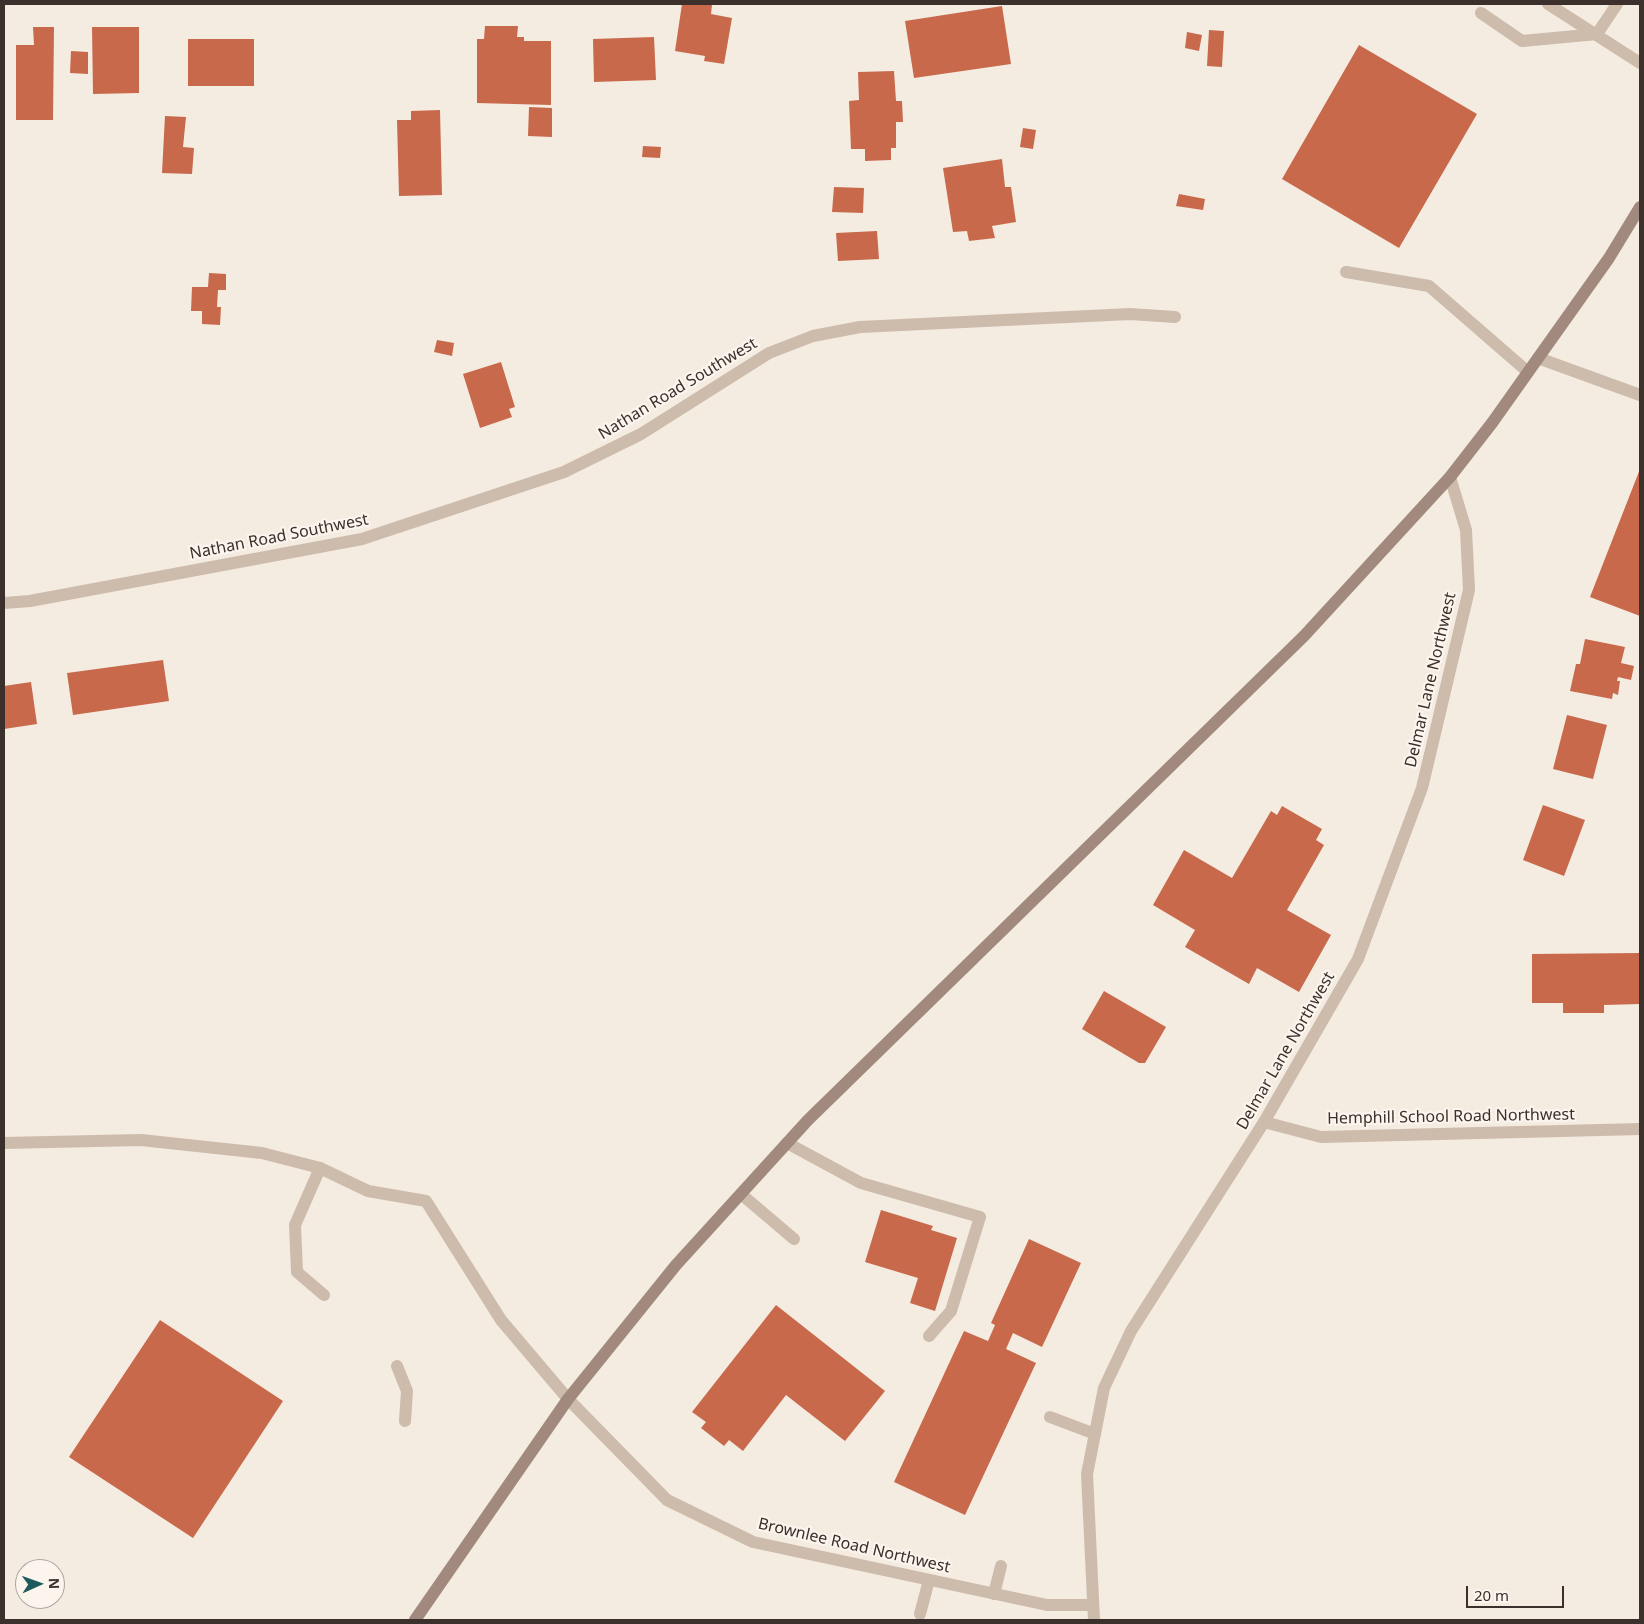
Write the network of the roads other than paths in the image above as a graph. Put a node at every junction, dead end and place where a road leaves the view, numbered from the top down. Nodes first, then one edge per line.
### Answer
1 (1548, 4) edge
2 (1617, 4) edge
3 (1481, 13) dead end
4 (1597, 34) junction
5 (1640, 63) edge
6 (1640, 207) edge
7 (1346, 272) dead end
8 (1176, 317) dead end
9 (1538, 358) junction
10 (1528, 372) junction
11 (1640, 395) edge
12 (1450, 477) junction
13 (4, 603) edge
14 (1264, 1122) junction
15 (1640, 1129) edge
16 (787, 1142) junction
17 (4, 1143) edge
18 (320, 1168) junction
19 (741, 1194) junction
20 (794, 1239) dead end
21 (324, 1295) dead end
22 (930, 1336) dead end
23 (397, 1366) dead end
24 (568, 1399) junction
25 (1050, 1417) dead end
26 (405, 1421) dead end
27 (1095, 1434) junction
28 (1001, 1566) dead end
29 (929, 1580) junction
30 (994, 1594) junction
31 (1093, 1606) junction
32 (920, 1614) dead end
33 (415, 1620) edge
34 (1094, 1620) edge

1 - 4 street
2 - 4 street
3 - 4 street
4 - 5 street
6 - 9 main road
7 - 10 street
8 - 13 street, Nathan Road Southwest
9 - 10 main road
9 - 11 street
10 - 12 main road
12 - 14 street, Delmar Lane Northwest
12 - 16 main road
14 - 15 street, Hemphill School Road Northwest
14 - 27 street, Delmar Lane Northwest
16 - 19 main road
16 - 22 street
17 - 18 street, Brownlee Road Northwest
18 - 21 street
18 - 24 street, Brownlee Road Northwest
19 - 20 street
19 - 24 main road
23 - 26 street
24 - 29 street, Brownlee Road Northwest
24 - 33 main road
25 - 27 street
27 - 31 street, Delmar Lane Northwest
28 - 30 street
29 - 30 street, Brownlee Road Northwest
29 - 32 street
30 - 31 street, Brownlee Road Northwest
31 - 34 street, Delmar Lane Northwest

